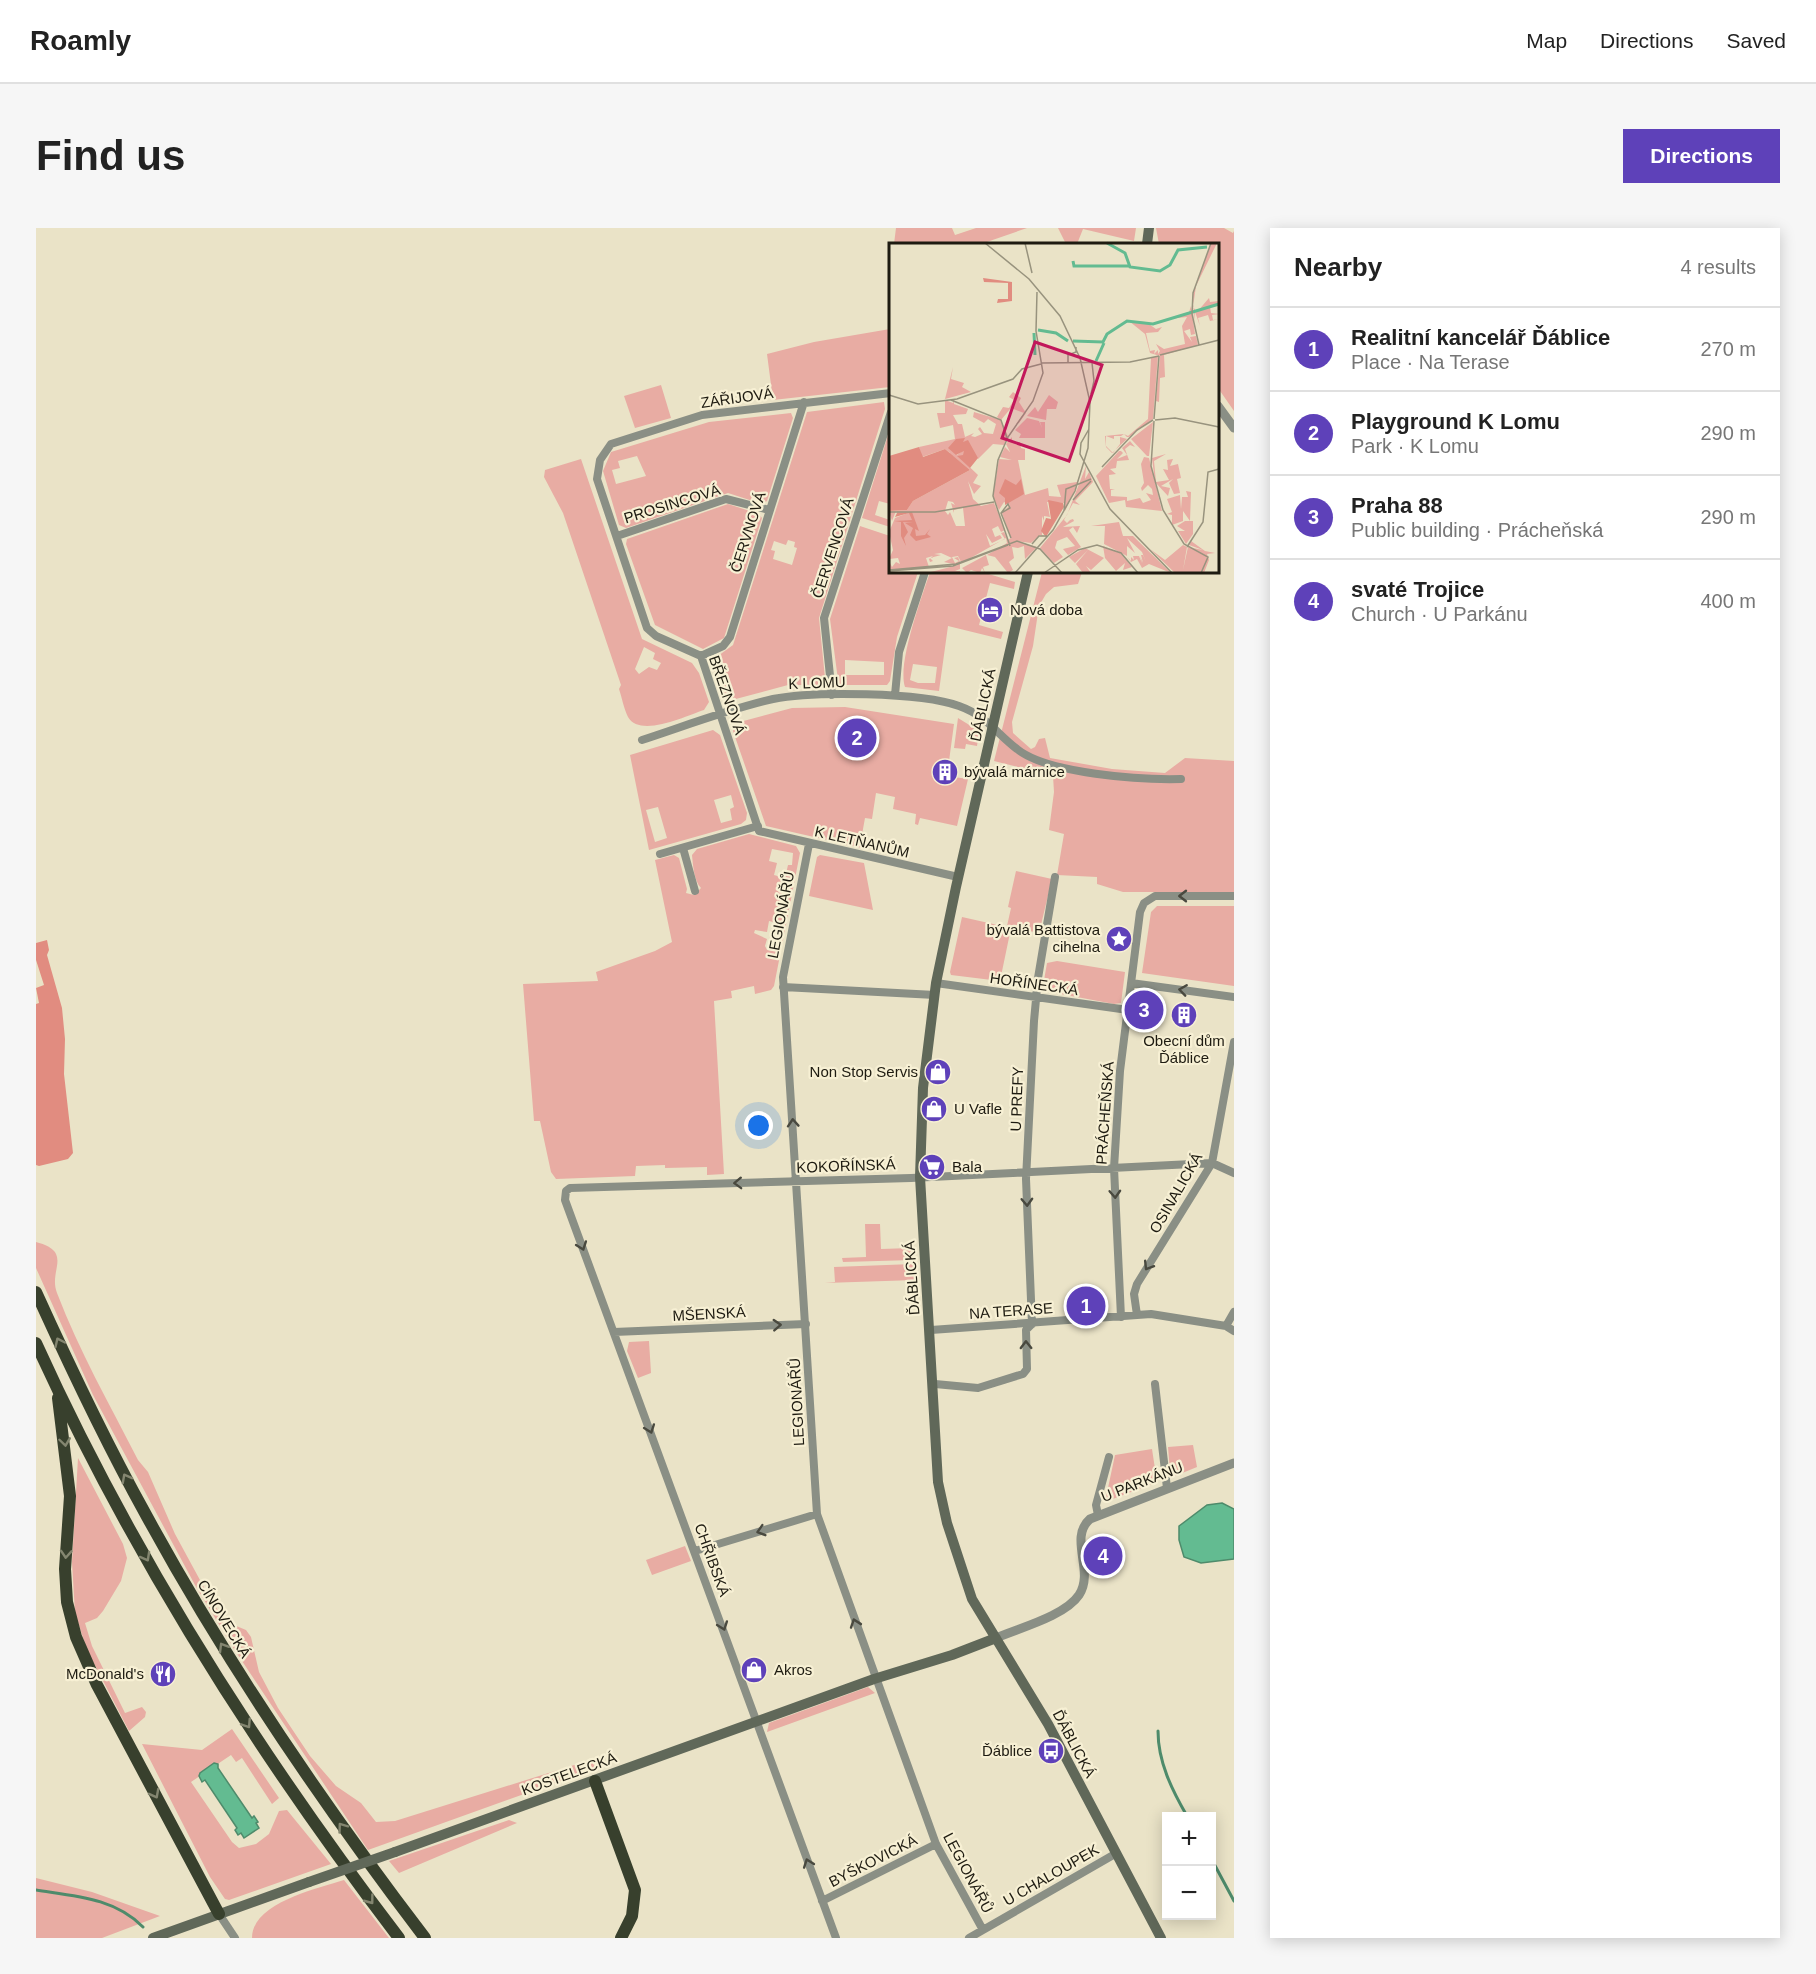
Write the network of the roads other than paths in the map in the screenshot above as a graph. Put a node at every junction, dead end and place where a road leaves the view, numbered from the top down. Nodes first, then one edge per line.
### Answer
1 (889, 393) edge
2 (804, 402) junction
3 (1219, 407) edge
4 (889, 418) edge
5 (1234, 428) edge
6 (600, 460) joint
7 (769, 510) junction
8 (617, 536) junction
9 (925, 573) edge
10 (1028, 573) edge
11 (701, 656) junction
12 (832, 695) junction
13 (895, 695) junction
14 (721, 716) junction
15 (994, 725) junction
16 (642, 740) dead end
17 (1181, 779) dead end
18 (759, 829) junction
19 (809, 844) junction
20 (683, 848) junction
21 (660, 854) dead end
22 (1055, 876) dead end
23 (958, 877) junction
24 (695, 891) dead end
25 (1234, 896) edge
26 (1131, 983) junction
27 (783, 987) junction
28 (935, 989) junction
29 (1035, 997) junction
30 (1234, 997) edge
31 (1128, 1010) junction
32 (1234, 1042) edge
33 (1212, 1163) junction
34 (1114, 1168) junction
35 (1027, 1173) junction
36 (1234, 1173) edge
37 (920, 1177) junction
38 (796, 1181) junction
39 (566, 1191) joint
40 (36, 1292) edge
41 (1234, 1312) edge
42 (1137, 1315) junction
43 (1121, 1317) junction
44 (806, 1324) junction
45 (1032, 1324) junction
46 (1226, 1326) junction
47 (931, 1330) junction
48 (1234, 1331) edge
49 (614, 1332) junction
50 (36, 1343) edge
51 (935, 1384) junction
52 (1155, 1384) dead end
53 (57, 1388) junction
54 (1109, 1457) dead end
55 (1234, 1463) edge
56 (1167, 1488) junction
57 (817, 1514) junction
58 (1098, 1515) junction
59 (695, 1551) junction
60 (996, 1638) junction
61 (874, 1678) junction
62 (755, 1721) junction
63 (595, 1781) junction
64 (936, 1844) junction
65 (1114, 1854) junction
66 (822, 1901) junction
67 (219, 1914) junction
68 (983, 1930) junction
69 (153, 1938) edge
70 (235, 1938) edge
71 (399, 1938) edge
72 (425, 1938) edge
73 (621, 1938) edge
74 (836, 1938) edge
75 (969, 1938) edge
76 (1161, 1938) edge

1 - 2 street, ZÁŘIJOVÁ
2 - 6 street, ZÁŘIJOVÁ
2 - 7 street, ČERVNOVÁ
3 - 5 street
4 - 12 street, ČERVENCOVÁ
6 - 8 street, BŘEZNOVÁ
7 - 8 street, PROSINCOVÁ
7 - 11 street, ČERVNOVÁ
8 - 11 street, BŘEZNOVÁ
9 - 13 street
10 - 15 main road, ĎÁBLICKÁ
11 - 14 street, BŘEZNOVÁ
12 - 13 street, K LOMU
12 - 14 street, K LOMU
13 - 15 street, K LOMU
14 - 16 street, K LOMU
14 - 18 street, BŘEZNOVÁ
15 - 17 street, K LOMU
15 - 23 main road, ĎÁBLICKÁ
18 - 19 street, K LETŇANŮM
18 - 20 street
19 - 23 street, K LETŇANŮM
19 - 27 street, LEGIONÁŘŮ
20 - 21 street
20 - 24 street
22 - 29 street, U PREFY
23 - 28 main road, ĎÁBLICKÁ
25 -> 26 street, PRÁCHEŇSKÁ
30 -> 26 street
26 - 31 street, PRÁCHEŇSKÁ
27 - 28 street, HOŘÍNECKÁ
38 -> 27 street, LEGIONÁŘŮ
28 - 29 street, HOŘÍNECKÁ
28 - 37 main road, ĎÁBLICKÁ
29 - 31 street, HOŘÍNECKÁ
29 - 35 street, U PREFY
31 - 34 street, PRÁCHEŇSKÁ
32 - 33 street, OSINALICKÁ
33 - 34 street, KOKOŘÍNSKÁ
33 - 36 street, KOKOŘÍNSKÁ
33 -> 42 street, OSINALICKÁ
34 - 35 street, KOKOŘÍNSKÁ
34 -> 43 street, PRÁCHEŇSKÁ
35 - 37 street, KOKOŘÍNSKÁ
35 -> 45 street, U PREFY
37 - 38 street, KOKOŘÍNSKÁ
37 - 47 main road, ĎÁBLICKÁ
38 -> 39 street, KOKOŘÍNSKÁ
38 - 44 street, LEGIONÁŘŮ
39 -> 49 street, CHŘIBSKÁ
72 -> 40 highway, CÍNOVECKÁ
41 - 46 street
42 - 43 street, NA TERASE
42 - 46 street, NA TERASE
43 - 45 street, NA TERASE
49 -> 44 street, MŠENSKÁ
44 - 57 street, LEGIONÁŘŮ
45 - 47 street, NA TERASE
51 -> 45 street, U PREFY
46 - 48 street, NA TERASE
47 - 51 main road, ĎÁBLICKÁ
49 -> 59 street, CHŘIBSKÁ
50 - 53 highway
51 - 60 main road, ĎÁBLICKÁ
52 - 56 street
53 -> 67 highway
53 -> 71 highway
54 - 58 street
55 - 56 street, U PARKÁNU
56 - 58 street, U PARKÁNU
57 -> 59 street
61 -> 57 street, LEGIONÁŘŮ
58 - 60 street, U PARKÁNU
59 -> 62 street, CHŘIBSKÁ
60 - 61 main road, KOSTELECKÁ
60 - 65 main road, ĎÁBLICKÁ
61 - 62 main road, KOSTELECKÁ
61 - 64 street, LEGIONÁŘŮ
62 - 63 main road, KOSTELECKÁ
66 -> 62 street, CHŘIBSKÁ
63 - 67 main road, KOSTELECKÁ, bridge
63 - 73 highway
64 - 66 street, BYŠKOVICKÁ
64 - 68 street, LEGIONÁŘŮ
65 - 68 street, U CHALOUPEK
65 - 76 main road, ĎÁBLICKÁ
66 - 74 street, CHŘIBSKÁ
67 - 69 main road, KOSTELECKÁ
67 - 70 street
68 - 75 street, U CHALOUPEK

